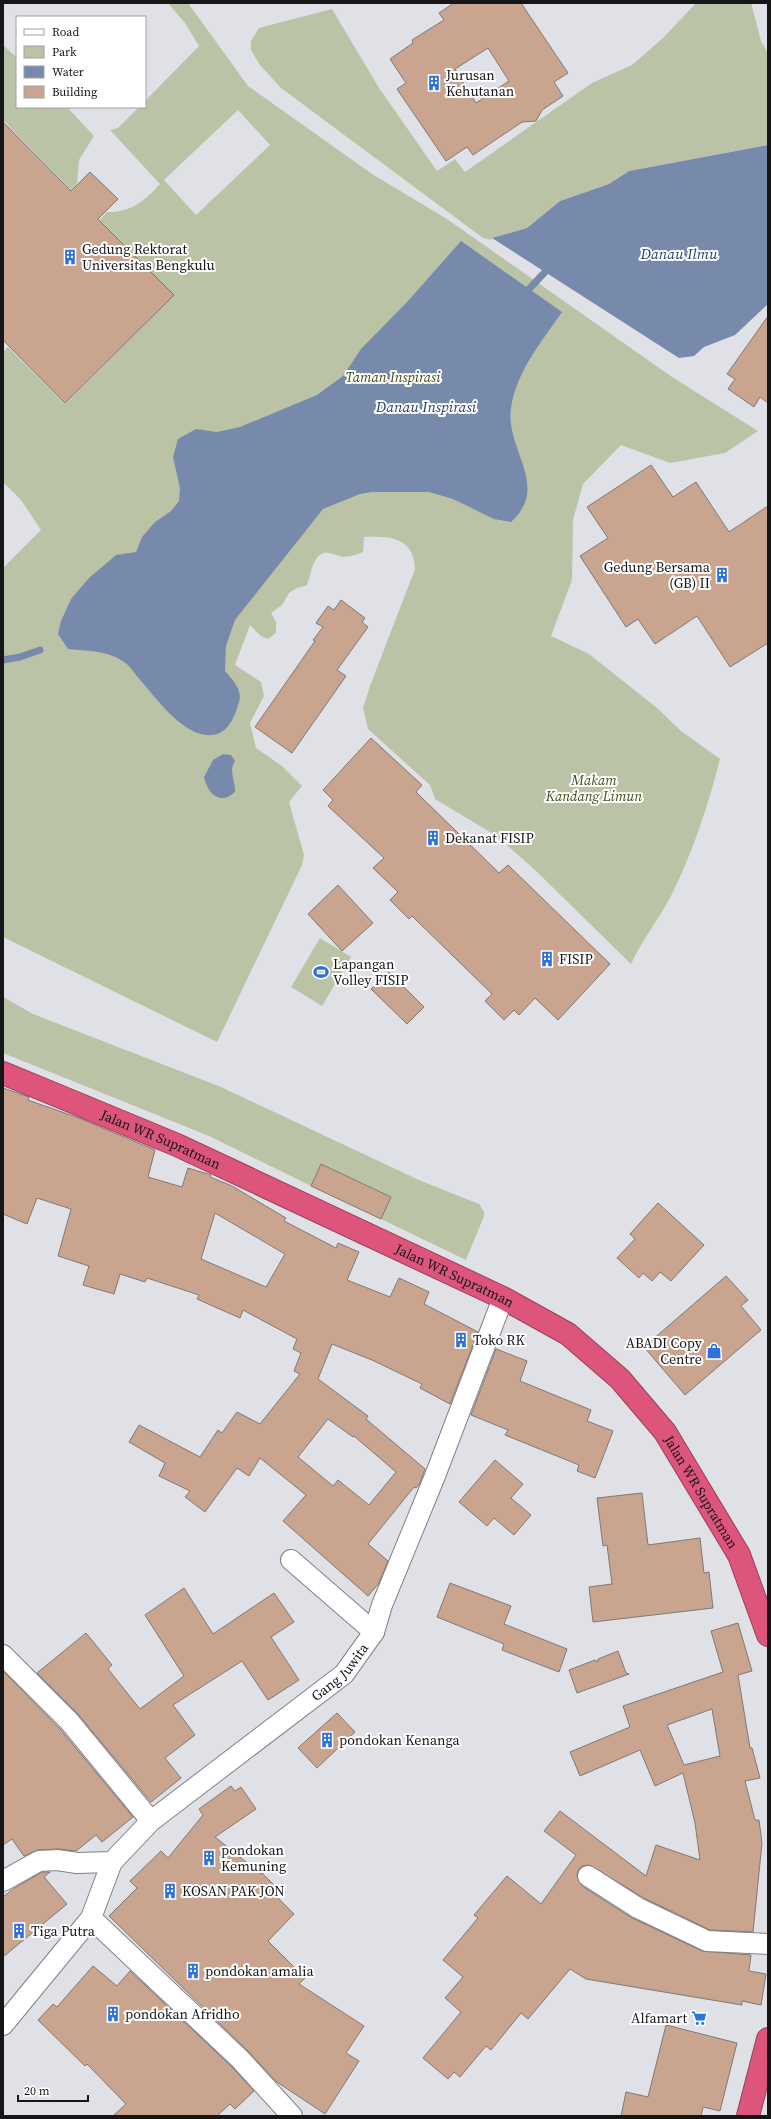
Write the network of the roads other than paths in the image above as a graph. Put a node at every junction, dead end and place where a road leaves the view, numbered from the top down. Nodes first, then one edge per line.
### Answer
1 (3, 1073) edge
2 (503, 1298) junction
3 (291, 1560) dead end
4 (374, 1632) junction
5 (768, 1635) edge
6 (3, 1655) edge
7 (151, 1821) junction
8 (112, 1862) junction
9 (588, 1876) dead end
10 (3, 1881) edge
11 (91, 1918) junction
12 (768, 1944) edge
13 (3, 2025) edge
14 (768, 2038) edge
15 (292, 2116) edge
16 (748, 2116) edge

1 - 2 highway, Jalan WR Supratman
2 - 4 street, Gang Juwita
2 - 5 highway, Jalan WR Supratman
3 - 4 street
4 - 7 street, Gang Juwita
6 - 7 street
7 - 8 street, Gang Juwita
8 - 10 street
8 - 11 street
9 - 12 street
11 - 13 street
11 - 15 street
14 - 16 highway

